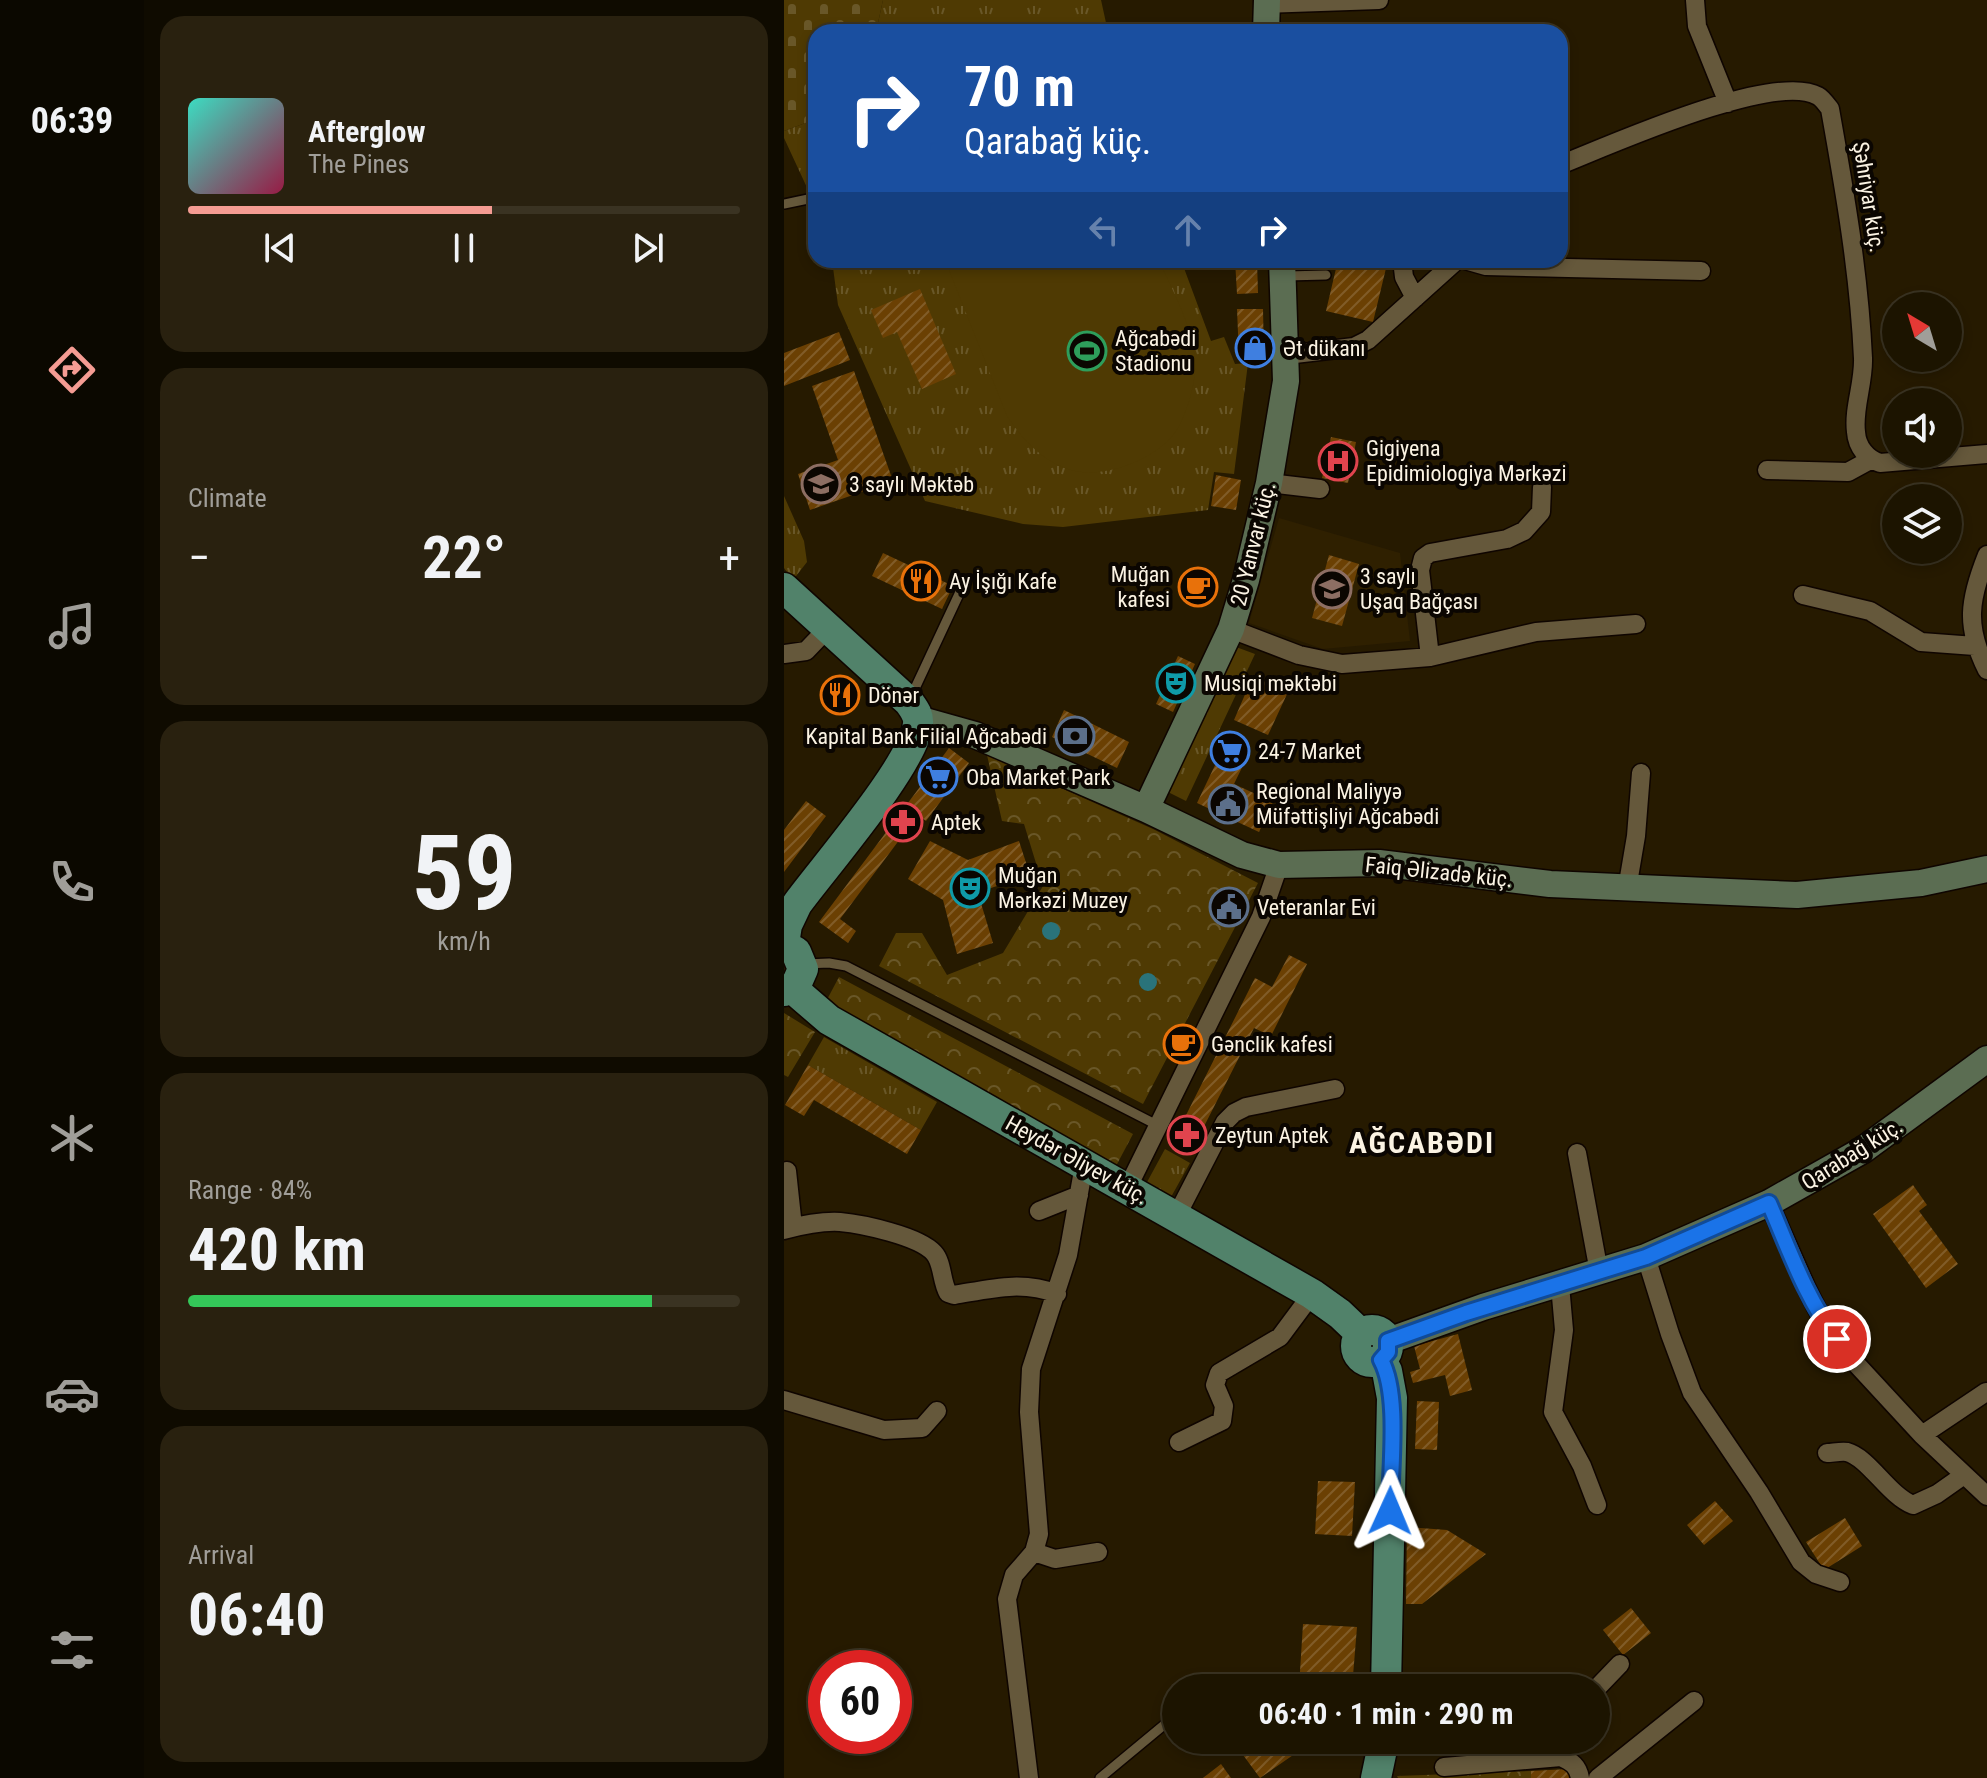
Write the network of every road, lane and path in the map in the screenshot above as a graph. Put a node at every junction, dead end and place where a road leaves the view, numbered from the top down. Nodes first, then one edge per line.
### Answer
1 (1379, 0) edge
2 (1695, 0) edge
3 (1267, 2) edge
4 (1266, 24) edge
5 (1728, 103) junction
6 (1568, 162) edge
7 (808, 199) edge
8 (784, 204) edge
9 (1282, 268) edge
10 (1403, 268) edge
11 (1448, 268) edge
12 (1568, 268) edge
13 (1701, 271) dead end
14 (1326, 275) dead end
15 (1415, 298) junction
16 (1286, 355) junction
17 (1987, 454) edge
18 (1870, 460) junction
19 (1767, 470) dead end
20 (1269, 483) junction
21 (1542, 487) dead end
22 (1320, 489) dead end
23 (1985, 565) edge
24 (784, 588) edge
25 (960, 592) dead end
26 (1803, 595) dead end
27 (1636, 624) dead end
28 (828, 628) junction
29 (1231, 629) junction
30 (1975, 646) junction
31 (784, 654) edge
32 (1430, 657) junction
33 (1987, 670) edge
34 (914, 711) junction
35 (1641, 773) dead end
36 (1146, 809) junction
37 (1279, 865) junction
38 (1987, 869) edge
39 (1627, 889) junction
40 (789, 966) edge
41 (1987, 1059) edge
42 (1335, 1089) dead end
43 (1159, 1126) junction
44 (1577, 1153) dead end
45 (1084, 1165) junction
46 (787, 1171) dead end
47 (1127, 1189) junction
48 (1079, 1195) junction
49 (1769, 1203) junction
50 (1039, 1211) dead end
51 (1177, 1215) junction
52 (788, 1229) edge
53 (1646, 1257) junction
54 (1599, 1272) junction
55 (1560, 1285) junction
56 (1057, 1294) junction
57 (1312, 1294) junction
58 (1377, 1345) junction
59 (1986, 1392) edge
60 (784, 1400) edge
61 (937, 1411) dead end
62 (1922, 1435) junction
63 (1179, 1442) dead end
64 (1827, 1453) dead end
65 (1964, 1475) junction
66 (1987, 1496) edge
67 (1597, 1505) dead end
68 (1034, 1552) junction
69 (1098, 1552) dead end
70 (1840, 1582) dead end
71 (1620, 1664) dead end
72 (1386, 1674) edge
73 (1610, 1674) edge
74 (1694, 1701) dead end
75 (1162, 1727) edge
76 (1381, 1754) edge
77 (1529, 1754) edge
78 (1566, 1754) edge
79 (1444, 1767) dead end
80 (1029, 1778) edge
81 (1100, 1778) edge
82 (1376, 1778) edge
83 (1580, 1778) edge
84 (1598, 1778) edge

1 - 3 street
2 - 5 street
3 - 4 street
5 - 6 street, Şəhriyar küç.
5 - 18 street, Şəhriyar küç.
7 - 8 lane
9 - 14 lane
9 - 16 street, 20 Yanvar küç.
10 - 15 street
11 - 15 street
12 - 13 street
15 - 16 street
16 - 20 street, 20 Yanvar küç.
17 - 18 street
18 - 19 street
20 - 22 street
20 - 29 street, 20 Yanvar küç.
21 - 32 street
23 - 30 street
24 - 28 main road, Faiq Əlizadə küç.
25 - 34 lane
26 - 30 street
27 - 32 street
28 - 31 street
28 - 34 main road, Faiq Əlizadə küç.
29 - 32 street
29 - 36 street, 20 Yanvar küç.
30 - 33 street
34 - 36 street, Faiq Əlizadə küç.
34 - 40 main road
35 - 39 street
36 - 37 street, Faiq Əlizadə küç.
37 - 39 street, Faiq Əlizadə küç.
37 - 43 street
38 - 39 street, Faiq Əlizadə küç.
40 - 43 lane
40 - 45 main road, Heydər Əliyev küç.
41 - 49 street, Qarabağ küç.
42 - 51 street
43 - 47 street
44 - 54 street
45 - 47 main road, Heydər Əliyev küç.
45 - 48 street
46 - 52 street
47 - 51 main road, Heydər Əliyev küç.
48 - 50 street
48 - 56 street
49 - 53 street, Qarabağ küç.
49 - 62 street
51 - 57 main road, Heydər Əliyev küç.
52 - 56 street
53 - 54 street, Qarabağ küç.
53 - 70 street
54 - 55 street, Qarabağ küç.
55 - 58 street, Qarabağ küç.
55 - 67 street
56 - 68 street
57 - 58 main road, Heydər Əliyev küç.
57 - 63 street
58 - 72 main road
59 - 62 street
60 - 61 street
62 - 65 street
64 - 65 street
65 - 66 street
68 - 69 street
68 - 80 street
71 - 73 street
74 - 84 street
75 - 81 lane
76 - 82 main road
77 - 79 street
78 - 83 street

